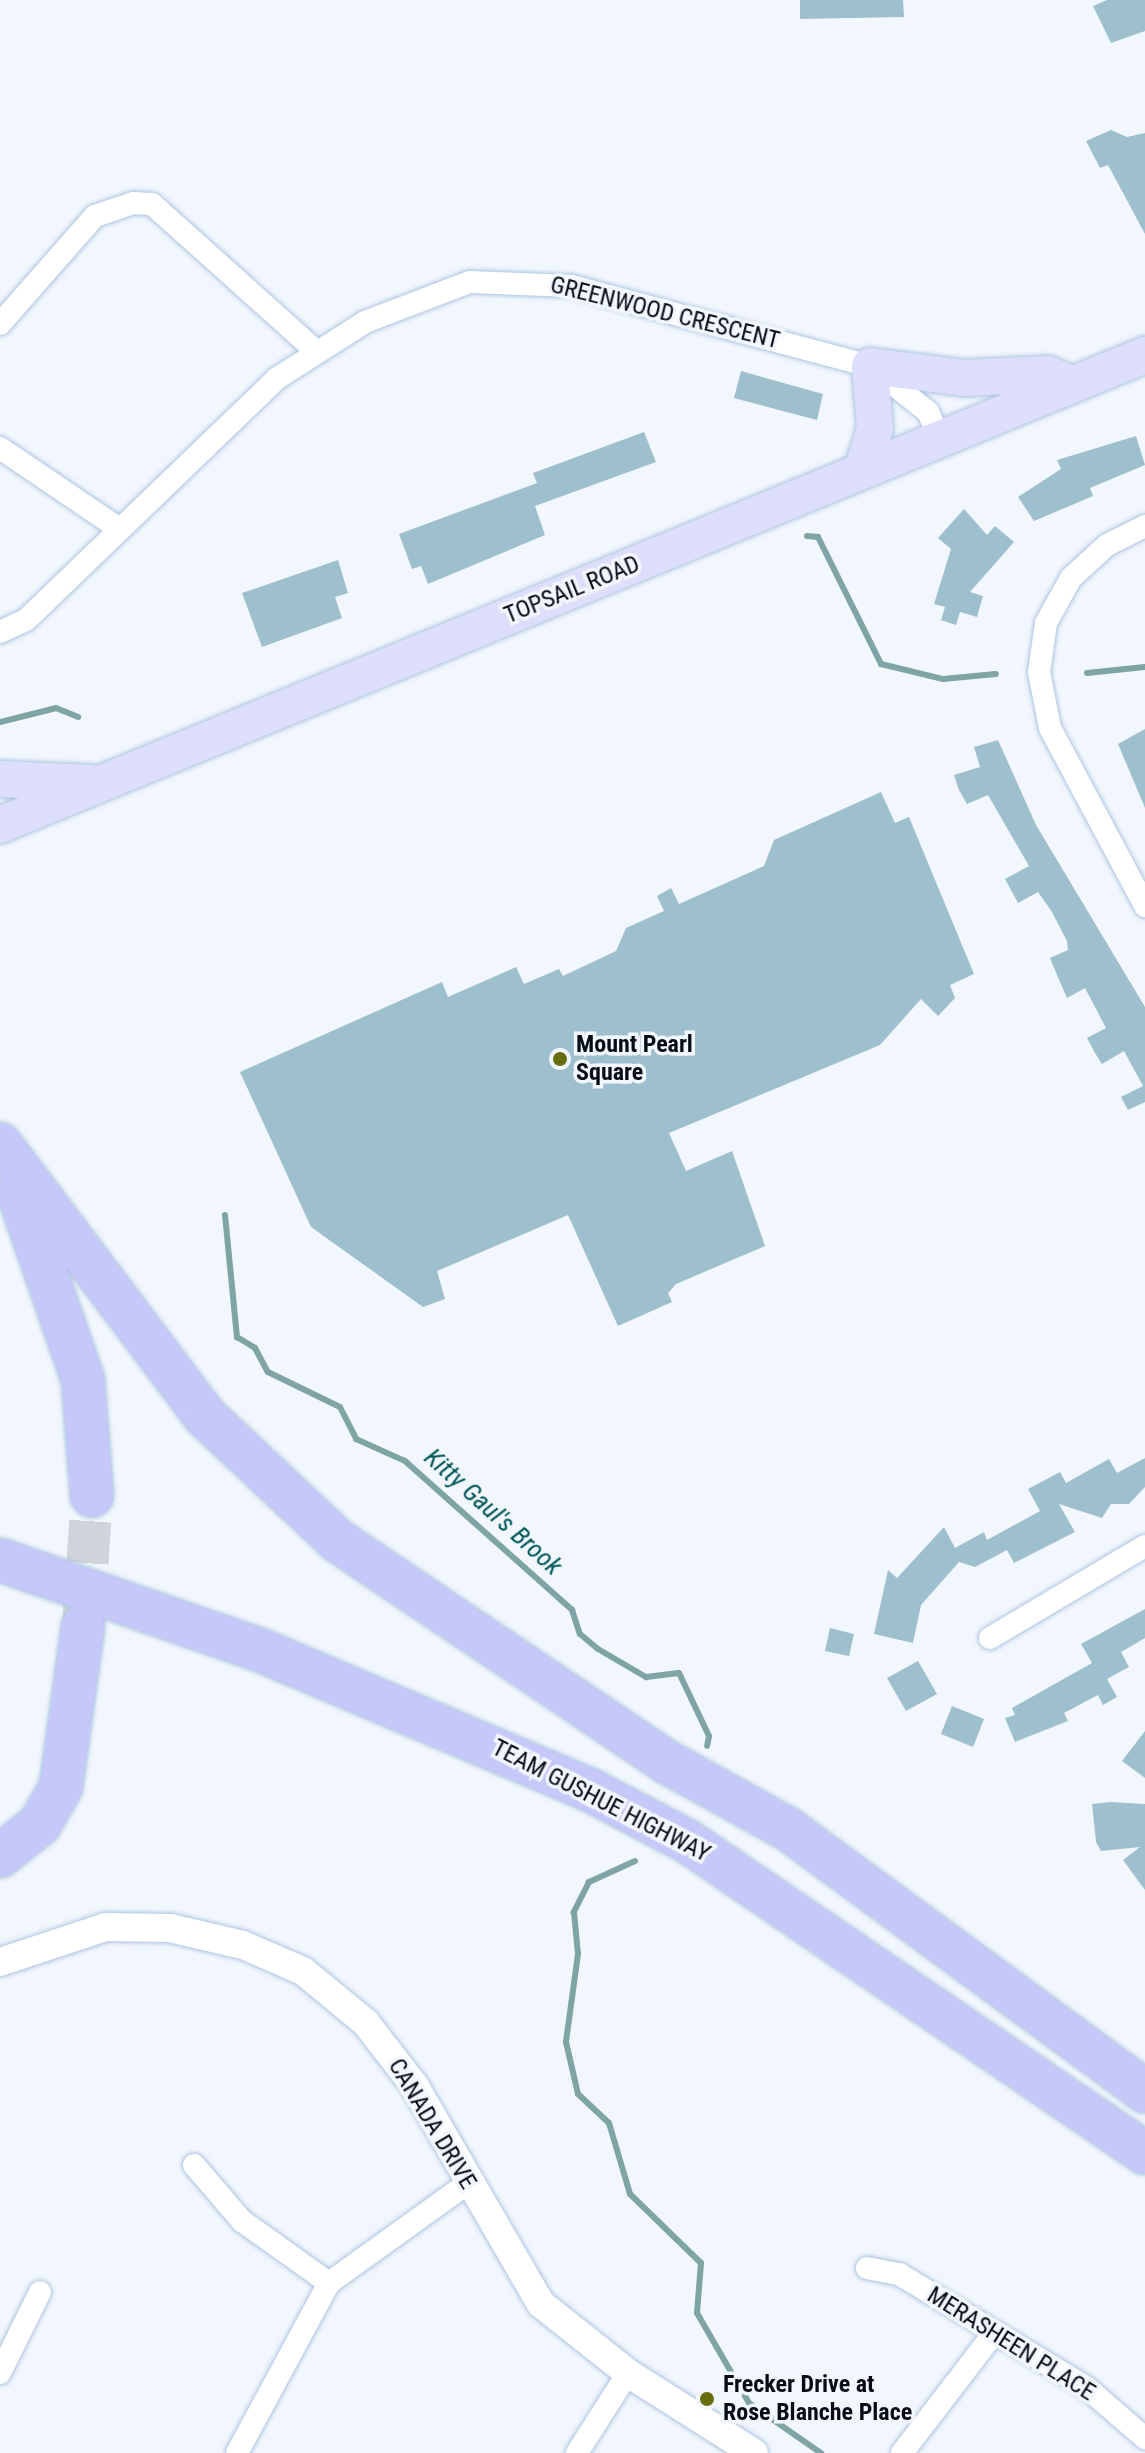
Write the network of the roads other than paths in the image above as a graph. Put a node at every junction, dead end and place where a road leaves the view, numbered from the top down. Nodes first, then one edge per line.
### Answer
1 (0, 324) edge
2 (316, 351) junction
3 (1145, 355) edge
4 (870, 366) junction
5 (1071, 384) junction
6 (939, 437) junction
7 (0, 448) edge
8 (862, 470) junction
9 (1145, 526) edge
10 (118, 528) junction
11 (0, 632) edge
12 (0, 779) edge
13 (101, 783) junction
14 (0, 825) edge
15 (1145, 906) edge
16 (0, 1146) edge
17 (92, 1496) tunnel mouth
18 (1145, 1546) edge
19 (0, 1560) edge
20 (83, 1627) tunnel mouth
21 (990, 1638) dead end
22 (0, 1856) edge
23 (0, 1962) edge
24 (1145, 2091) edge
25 (1145, 2153) edge
26 (194, 2165) dead end
27 (468, 2183) junction
28 (867, 2268) dead end
29 (329, 2283) junction
30 (40, 2292) dead end
31 (994, 2333) junction
32 (0, 2373) edge
33 (628, 2373) junction
34 (1145, 2438) edge
35 (237, 2453) edge
36 (577, 2453) edge
37 (754, 2453) edge
38 (902, 2453) edge

1 - 2 street
2 - 4 street, GREENWOOD CRESCENT
2 - 10 street, GREENWOOD CRESCENT
3 - 5 main road, TOPSAIL ROAD
4 - 5 main road
4 - 6 street, GREENWOOD CRESCENT
4 - 8 main road
5 - 6 main road, TOPSAIL ROAD
6 - 8 main road, TOPSAIL ROAD
7 - 10 street
8 - 13 main road, TOPSAIL ROAD
9 - 15 street
10 - 11 street, GREENWOOD CRESCENT
12 - 13 main road
13 - 14 main road, TOPSAIL ROAD
16 - 17 highway
16 - 24 highway
18 - 21 street
19 - 25 highway, TEAM GUSHUE HIGHWAY
20 - 22 highway
23 - 27 street, CANADA DRIVE
26 - 29 street
27 - 29 street
27 - 33 street, CANADA DRIVE
28 - 31 street, MERASHEEN PLACE
29 - 35 street
30 - 32 street
31 - 34 street, MERASHEEN PLACE
31 - 38 street
33 - 36 street
33 - 37 street, CANADA DRIVE

